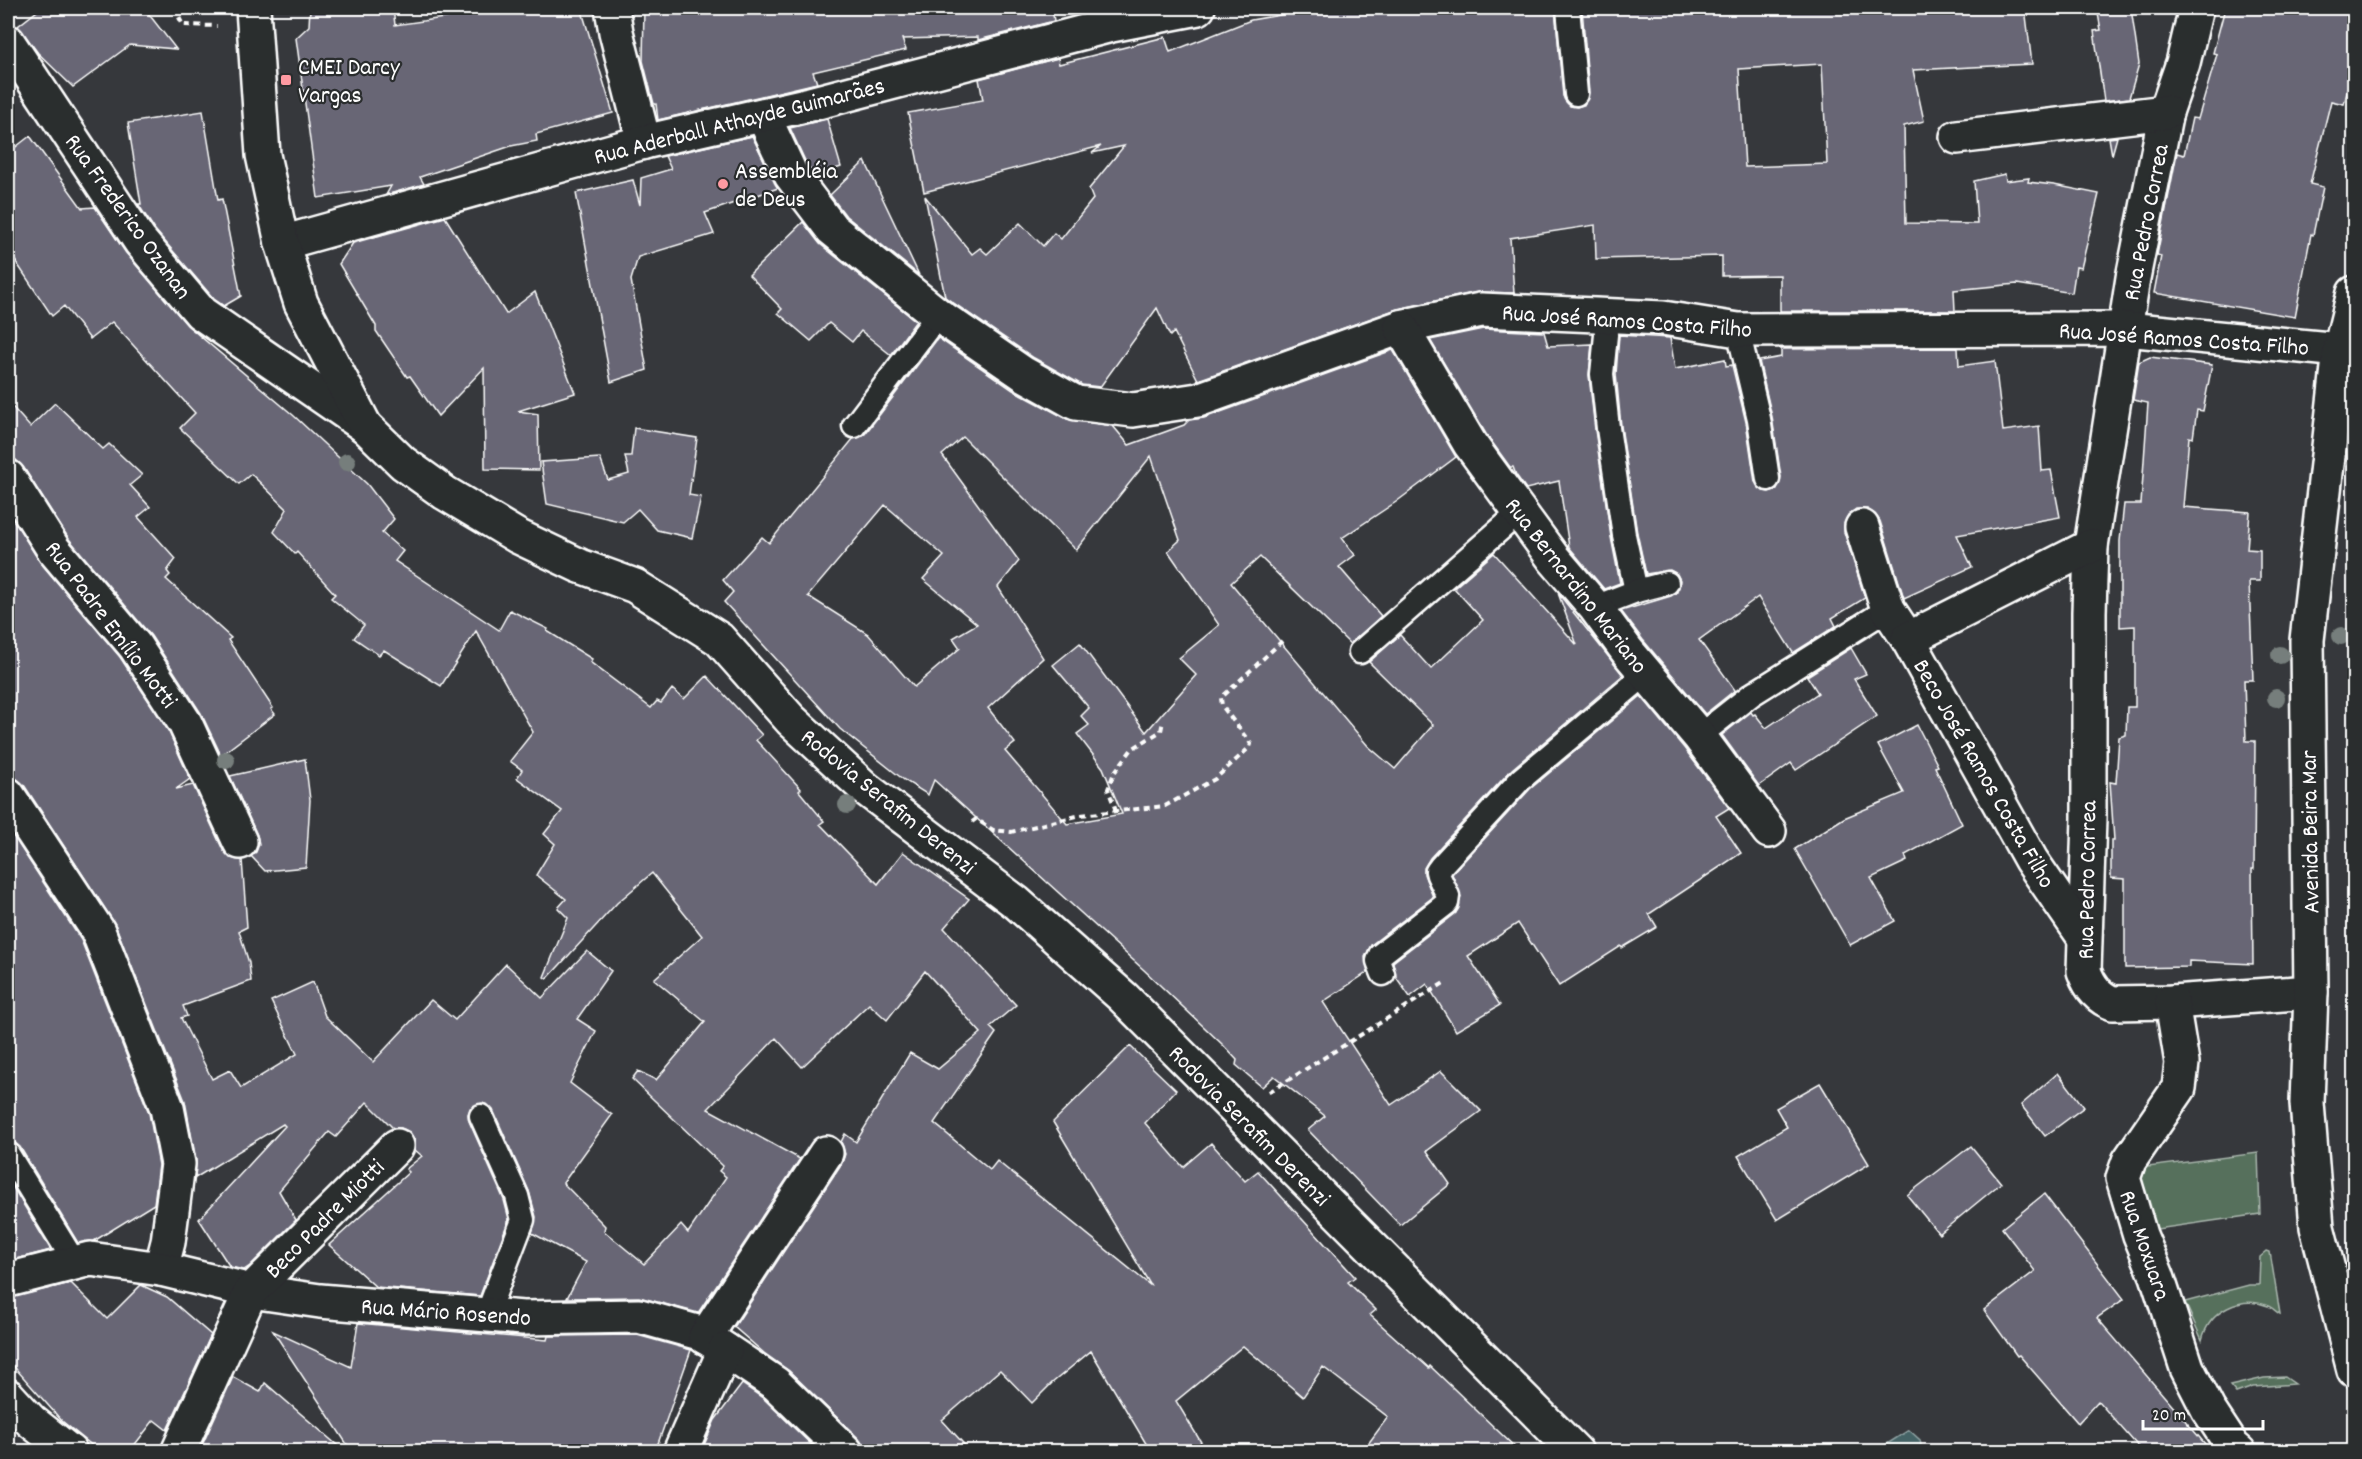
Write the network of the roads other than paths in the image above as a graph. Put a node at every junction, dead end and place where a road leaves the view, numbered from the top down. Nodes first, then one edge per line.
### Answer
1 (612, 8) edge
2 (1198, 8) edge
3 (1568, 8) edge
4 (2196, 8) edge
5 (253, 17) edge
6 (8, 42) edge
7 (1576, 94) dead end
8 (2166, 112) junction
9 (763, 115) junction
10 (1957, 136) dead end
11 (644, 142) junction
12 (282, 243) junction
13 (2355, 293) edge
14 (938, 315) junction
15 (1605, 315) junction
16 (1401, 327) junction
17 (2126, 329) junction
18 (1738, 330) junction
19 (2340, 350) junction
20 (365, 426) junction
21 (854, 426) dead end
22 (8, 477) edge
23 (1768, 479) dead end
24 (1520, 512) junction
25 (1862, 527) dead end
26 (2091, 546) junction
27 (1667, 583) dead end
28 (1636, 591) junction
29 (1595, 607) junction
30 (1888, 609) junction
31 (1908, 639) junction
32 (1360, 652) dead end
33 (1646, 674) junction
34 (1700, 736) junction
35 (8, 795) edge
36 (1769, 831) dead end
37 (240, 842) dead end
38 (2084, 937) junction
39 (1383, 975) dead end
40 (2311, 992) junction
41 (2172, 1002) junction
42 (481, 1116) dead end
43 (397, 1146) dead end
44 (826, 1153) dead end
45 (8, 1154) edge
46 (75, 1263) junction
47 (161, 1269) junction
48 (8, 1280) edge
49 (251, 1291) junction
50 (487, 1314) junction
51 (715, 1343) junction
52 (2355, 1370) edge
53 (8, 1396) edge
54 (70, 1452) edge
55 (178, 1452) edge
56 (680, 1452) edge
57 (846, 1452) edge
58 (1576, 1452) edge
59 (2239, 1452) edge

1 - 11 street
2 - 9 street, Rua Aderball Athayde Guimarães
3 - 7 lane
4 - 8 street, Rua Pedro Correa
5 - 12 street, Rodovia Serafim Derenzi
6 - 20 street, Rua Frederico Ozanan
8 - 10 street
8 - 17 street, Rua Pedro Correa
9 - 11 street, Rua Aderball Athayde Guimarães
9 - 14 street, Rua José Ramos Costa Filho
11 - 12 street, Rua Aderball Athayde Guimarães
12 - 20 street, Rodovia Serafim Derenzi
13 - 19 street, Avenida Beira Mar
14 - 16 street, Rua José Ramos Costa Filho
14 - 21 lane
15 - 16 street, Rua José Ramos Costa Filho
15 - 18 street, Rua José Ramos Costa Filho
15 - 28 lane
16 - 24 street, Rua Bernardino Mariano
17 - 18 street, Rua José Ramos Costa Filho
17 - 19 street, Rua José Ramos Costa Filho
17 - 26 street, Rua Pedro Correa
18 - 23 lane
19 - 40 street, Avenida Beira Mar
20 - 58 street, Rodovia Serafim Derenzi
22 - 37 street, Rua Padre Emílio Motti
24 - 29 street, Rua Bernardino Mariano
24 - 32 lane
25 - 30 street, Beco José Ramos Costa Filho
26 - 31 street
26 - 38 street, Rua Pedro Correa
27 - 28 lane
28 - 29 lane
29 - 33 street, Rua Bernardino Mariano
30 - 31 street, Beco José Ramos Costa Filho
30 - 34 lane
31 - 38 street, Beco José Ramos Costa Filho
33 - 34 street, Rua Bernardino Mariano
33 - 39 lane
34 - 36 street, Rua Bernardino Mariano
35 - 47 street
38 - 41 street, Rua Pedro Correa
40 - 41 street, Rua Pedro Correa
40 - 52 street, Avenida Beira Mar
41 - 59 street, Rua Moxuara
42 - 50 lane
43 - 49 street, Beco Padre Miotti
44 - 51 street
45 - 46 lane
46 - 47 street, Rua Mário Rosendo
46 - 48 street, Rua Mário Rosendo
47 - 49 street, Rua Mário Rosendo
49 - 50 street, Rua Mário Rosendo
49 - 55 street
50 - 51 street, Rua Mário Rosendo
51 - 56 street
51 - 57 street, Rua Mário Rosendo
53 - 54 street

